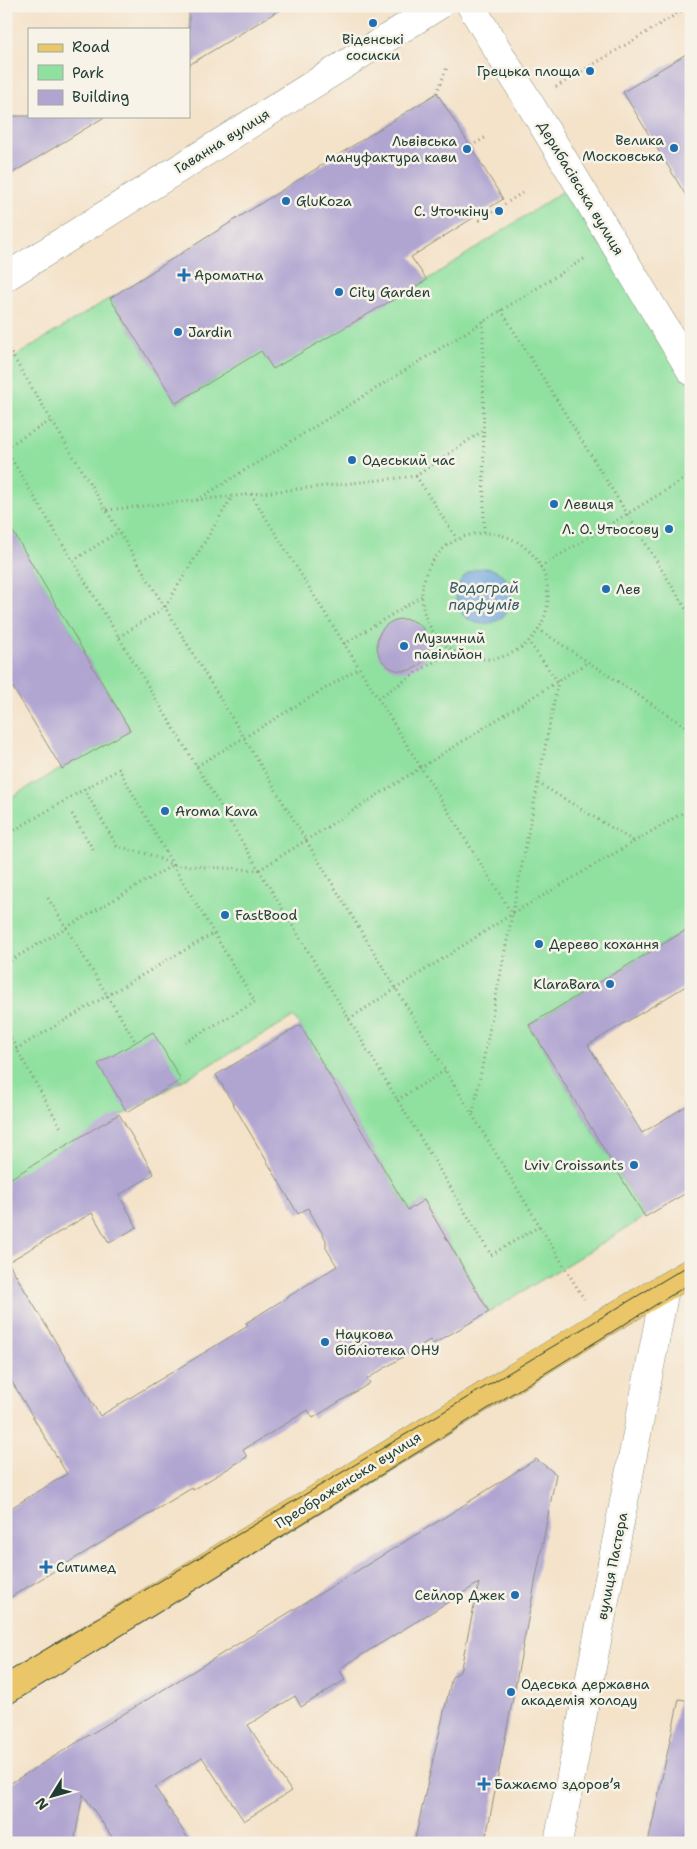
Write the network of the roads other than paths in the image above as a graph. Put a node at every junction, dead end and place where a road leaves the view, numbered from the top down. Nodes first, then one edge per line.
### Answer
1 (438, 6) edge
2 (471, 6) edge
3 (6, 277) edge
4 (688, 361) edge
5 (691, 1272) edge
6 (665, 1289) junction
7 (6, 1690) edge
8 (558, 1843) edge

1 - 3 street, Гаванна вулиця
2 - 4 street, Дерибасівська вулиця
5 - 6 main road, Преображенська вулиця
6 - 7 main road, Преображенська вулиця
6 - 8 street, вулиця Пастера

